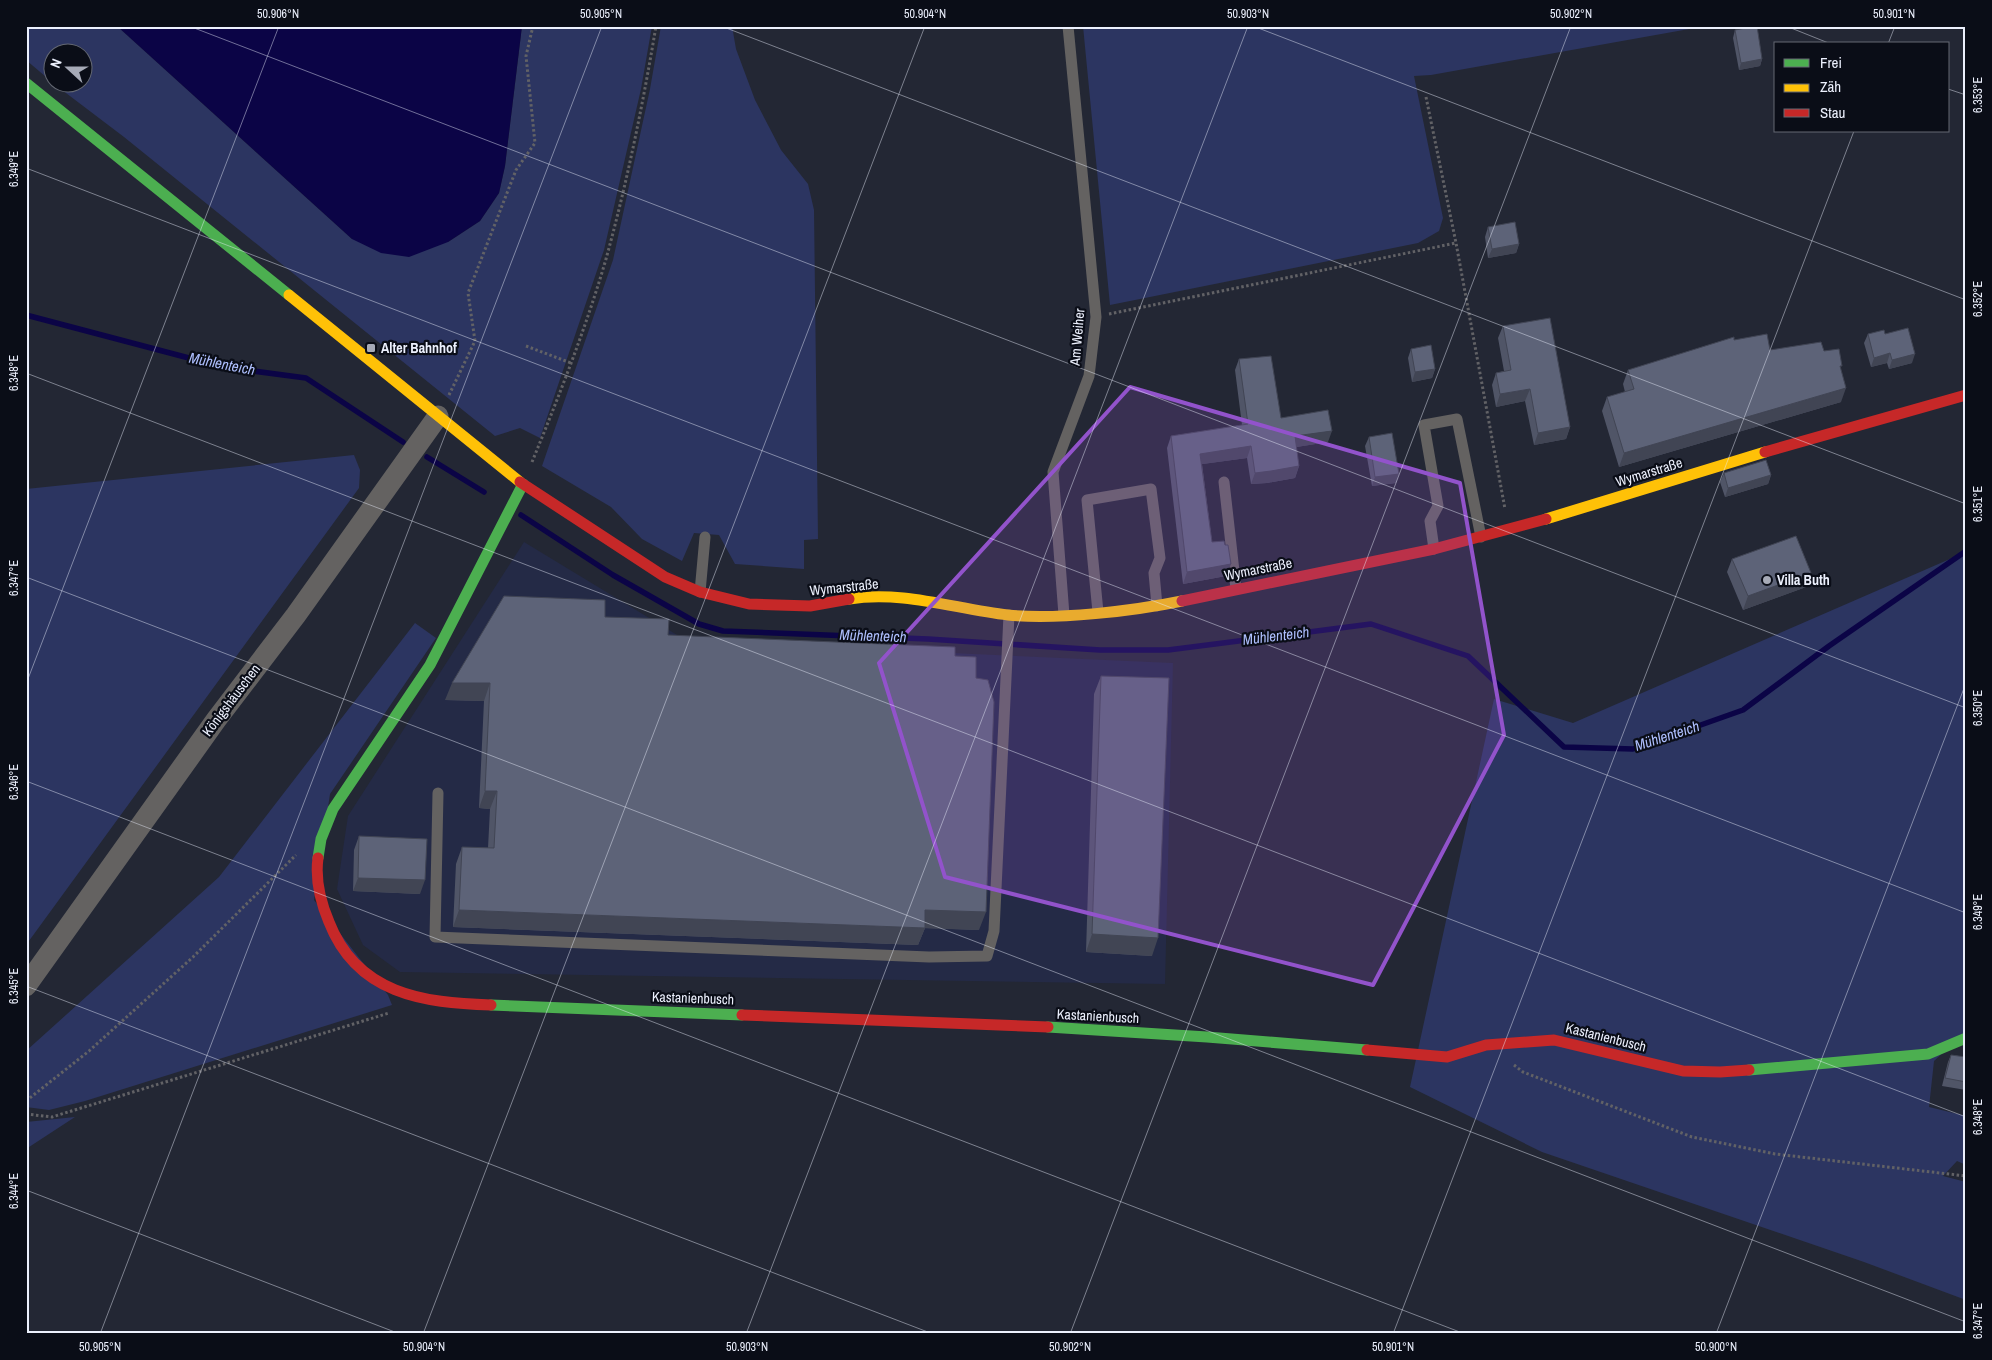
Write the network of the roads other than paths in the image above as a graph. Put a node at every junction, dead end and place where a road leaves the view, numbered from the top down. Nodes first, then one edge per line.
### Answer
1 (1068, 26) edge
2 (26, 83) edge
3 (1966, 395) edge
4 (438, 416) junction
5 (1224, 482) dead end
6 (523, 484) junction
7 (705, 537) dead end
8 (1481, 537) junction
9 (1434, 549) junction
10 (1236, 589) junction
11 (700, 592) junction
12 (1157, 606) junction
13 (1098, 612) junction
14 (1009, 615) junction
15 (1064, 615) junction
16 (438, 793) dead end
17 (26, 986) edge
18 (1966, 1038) edge

1 - 15 lane, Am Weiher
2 - 4 street, Wymarstraße
3 - 8 street, Wymarstraße
4 - 6 street, Wymarstraße
4 - 17 street, Königshäuschen
5 - 10 lane
6 - 11 street, Wymarstraße
6 - 18 street, Kastanienbusch
7 - 11 lane
8 - 9 street, Wymarstraße
8 - 9 lane
9 - 10 street, Wymarstraße
10 - 12 street, Wymarstraße
11 - 14 street, Wymarstraße
12 - 13 street, Wymarstraße
12 - 13 lane
13 - 15 street, Wymarstraße
14 - 15 street, Wymarstraße
14 - 16 lane

